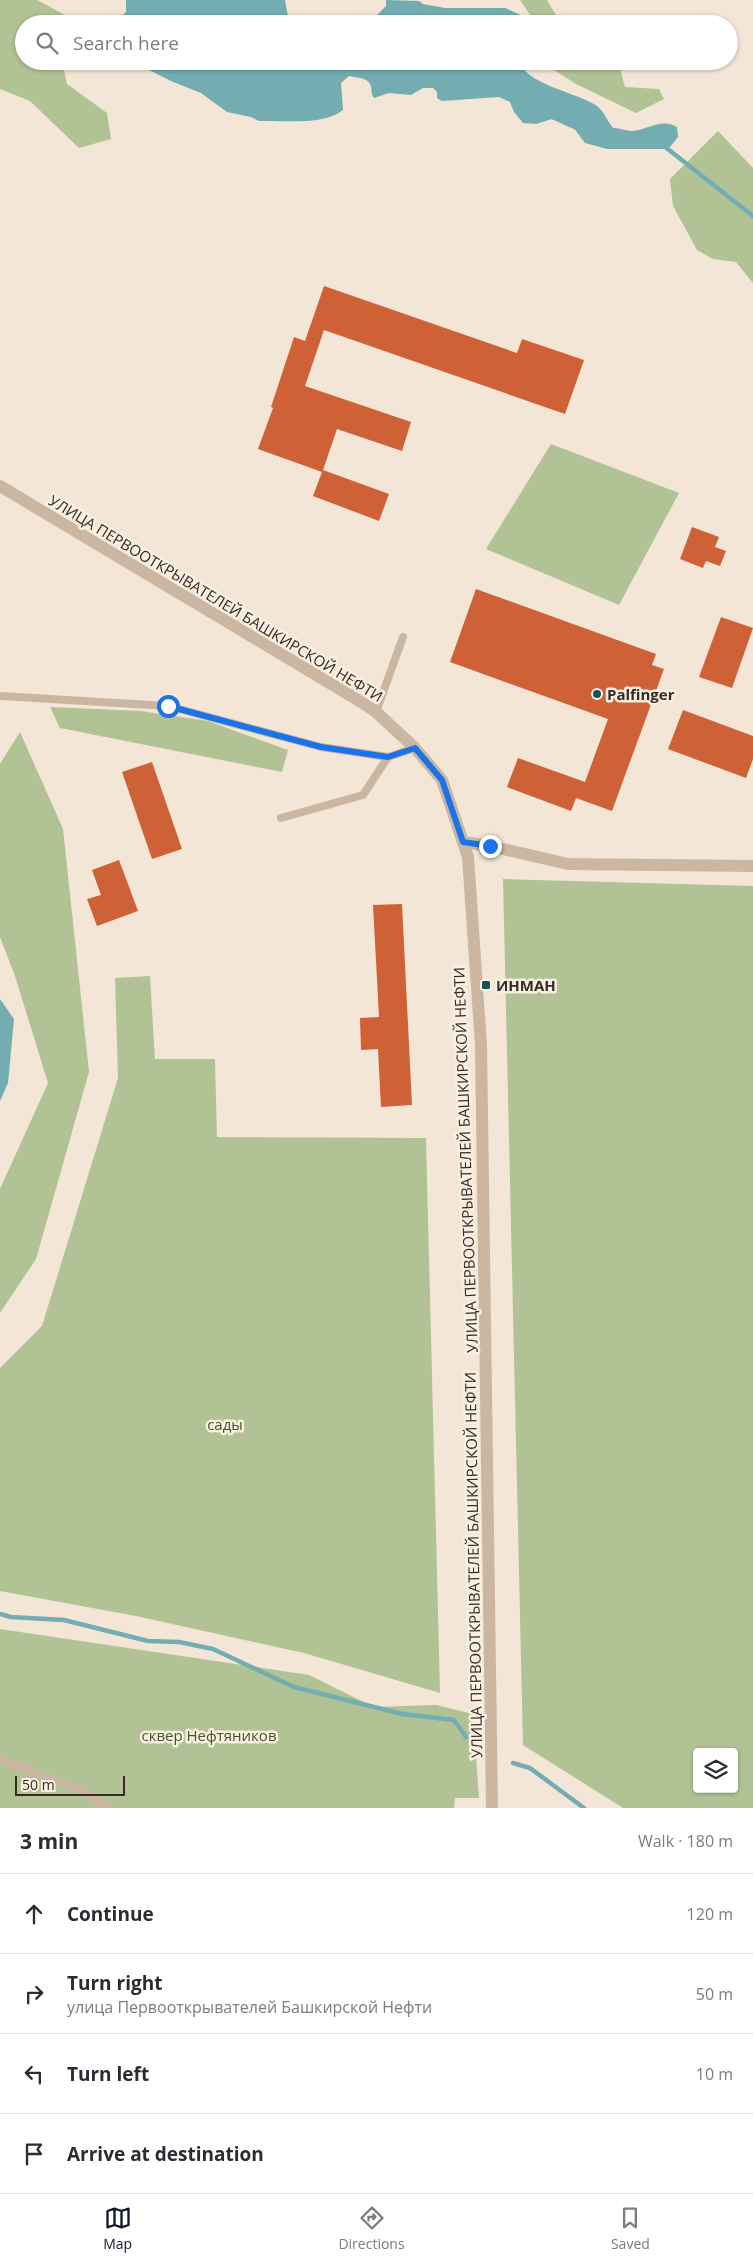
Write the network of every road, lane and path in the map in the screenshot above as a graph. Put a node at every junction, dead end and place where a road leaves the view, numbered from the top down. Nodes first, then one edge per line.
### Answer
1 (0, 486) edge
2 (403, 637) dead end
3 (0, 696) edge
4 (376, 712) junction
5 (415, 748) junction
6 (388, 757) junction
7 (281, 818) dead end
8 (463, 842) junction
9 (753, 866) edge
10 (0, 1759) edge
11 (110, 1808) edge
12 (492, 1808) edge

1 - 4 street, УЛИЦА ПЕРВООТКРЫВАТЕЛЕЙ БАШКИРСКОЙ НЕФТИ
2 - 4 lane
3 - 6 lane
4 - 5 street, УЛИЦА ПЕРВООТКРЫВАТЕЛЕЙ БАШКИРСКОЙ НЕФТИ
5 - 6 lane
5 - 8 street, УЛИЦА ПЕРВООТКРЫВАТЕЛЕЙ БАШКИРСКОЙ НЕФТИ
6 - 7 lane
8 - 9 street
8 - 12 street, УЛИЦА ПЕРВООТКРЫВАТЕЛЕЙ БАШКИРСКОЙ НЕФТИ
10 - 11 lane

